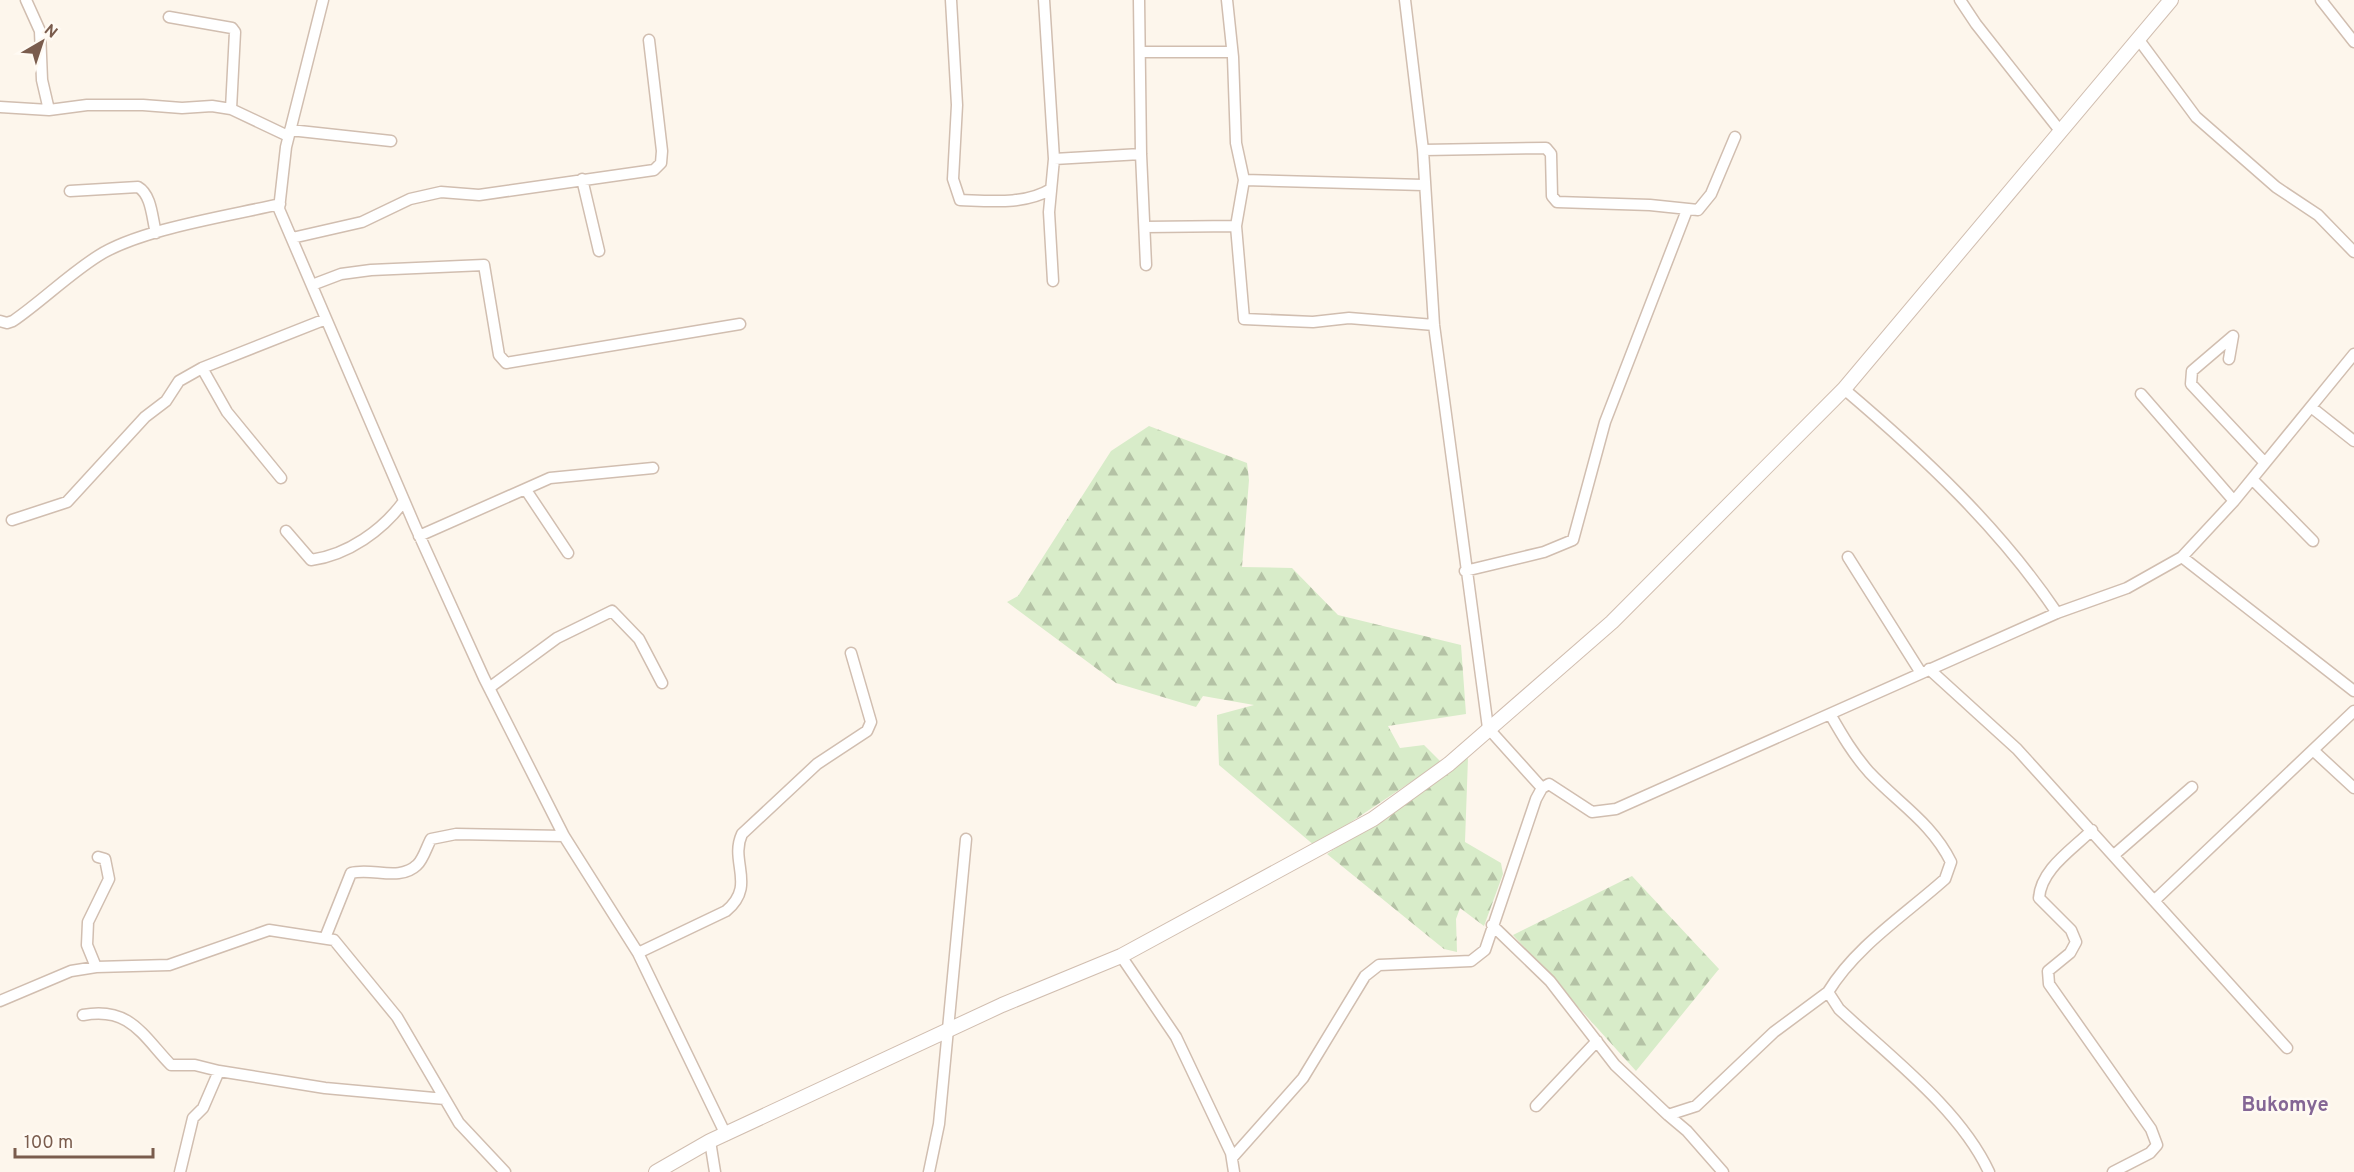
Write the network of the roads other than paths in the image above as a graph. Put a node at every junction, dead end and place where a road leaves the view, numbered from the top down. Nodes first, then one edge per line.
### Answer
1 (26, 0) edge
2 (323, 0) edge
3 (951, 0) edge
4 (1044, 0) edge
5 (1139, 0) edge
6 (1227, 0) edge
7 (1406, 0) edge
8 (1960, 0) edge
9 (2171, 0) edge
10 (2321, 0) edge
11 (170, 17) dead end
12 (650, 40) dead end
13 (2139, 40) junction
14 (2354, 42) edge
15 (1141, 52) junction
16 (1232, 52) junction
17 (0, 107) edge
18 (231, 109) junction
19 (49, 110) junction
20 (2061, 132) junction
21 (289, 133) junction
22 (1735, 137) dead end
23 (391, 141) dead end
24 (1423, 150) junction
25 (1141, 154) junction
26 (1054, 159) junction
27 (582, 179) junction
28 (1244, 180) junction
29 (1424, 185) junction
30 (1051, 189) junction
31 (70, 191) dead end
32 (280, 204) junction
33 (1687, 210) junction
34 (1236, 226) junction
35 (1144, 227) junction
36 (156, 233) junction
37 (292, 238) junction
38 (599, 251) dead end
39 (2354, 252) edge
40 (1146, 265) dead end
41 (1053, 281) dead end
42 (312, 285) junction
43 (326, 319) junction
44 (0, 321) edge
45 (740, 324) dead end
46 (1434, 325) junction
47 (2354, 354) edge
48 (2229, 359) dead end
49 (202, 368) junction
50 (1844, 389) junction
51 (2141, 394) dead end
52 (2311, 407) junction
53 (2354, 441) edge
54 (2265, 463) junction
55 (652, 468) dead end
56 (281, 478) dead end
57 (2252, 479) junction
58 (526, 490) junction
59 (404, 501) junction
60 (2234, 501) junction
61 (12, 520) dead end
62 (286, 531) dead end
63 (419, 536) junction
64 (2313, 542) dead end
65 (568, 552) dead end
66 (1848, 557) dead end
67 (2182, 557) junction
68 (1466, 571) junction
69 (2057, 613) junction
70 (851, 653) dead end
71 (1925, 671) junction
72 (662, 683) dead end
73 (489, 688) junction
74 (2354, 691) edge
75 (2354, 711) edge
76 (1830, 714) junction
77 (1488, 728) junction
78 (2314, 752) junction
79 (2192, 787) dead end
80 (1542, 788) junction
81 (2354, 788) edge
82 (2092, 830) junction
83 (564, 836) junction
84 (966, 839) dead end
85 (2114, 855) junction
86 (98, 857) dead end
87 (2155, 900) junction
88 (1492, 925) junction
89 (325, 938) junction
90 (638, 953) junction
91 (1121, 956) junction
92 (96, 967) junction
93 (1828, 992) junction
94 (0, 1001) edge
95 (83, 1015) dead end
96 (948, 1030) junction
97 (1597, 1041) junction
98 (2287, 1048) dead end
99 (219, 1071) junction
100 (445, 1099) junction
101 (1536, 1106) dead end
102 (1668, 1115) junction
103 (726, 1135) junction
104 (710, 1141) junction
105 (1232, 1158) junction
106 (180, 1172) edge
107 (505, 1172) edge
108 (656, 1172) edge
109 (715, 1172) edge
110 (929, 1172) edge
111 (1234, 1172) edge
112 (1723, 1172) edge
113 (1989, 1172) edge
114 (2113, 1172) edge

1 - 19 street
2 - 21 street
3 - 30 street
4 - 26 street
5 - 15 street
6 - 16 street
7 - 24 street
8 - 20 street
9 - 13 street
10 - 14 street
11 - 18 street
12 - 27 street
13 - 20 street
13 - 39 street
15 - 16 street
15 - 25 street
16 - 28 street
17 - 19 street
18 - 19 street
18 - 21 street
20 - 50 street
21 - 23 street
21 - 32 street
22 - 33 street
24 - 29 street
24 - 33 street
25 - 26 street
25 - 35 street
26 - 30 street
27 - 37 street
27 - 38 street
28 - 29 street
28 - 34 street
29 - 46 street
30 - 41 street
31 - 36 street
32 - 36 street
32 - 37 street
33 - 68 street
34 - 35 street
34 - 46 street
35 - 40 street
36 - 44 street
37 - 42 street
42 - 43 street
42 - 45 street
43 - 49 street
43 - 59 street
46 - 68 street
47 - 52 street
48 - 54 street
49 - 56 street
49 - 61 street
50 - 69 street
50 - 77 street
51 - 60 street
52 - 53 street
52 - 54 street
54 - 57 street
55 - 58 street
57 - 60 street
57 - 64 street
58 - 63 street
58 - 65 street
59 - 62 street
59 - 63 street
60 - 67 street
63 - 73 street
66 - 71 street
67 - 69 street
67 - 74 street
68 - 77 street
69 - 71 street
70 - 90 street
71 - 76 street
71 - 82 street
72 - 73 street
73 - 83 street
75 - 78 street
76 - 80 street
76 - 93 street
77 - 80 street
77 - 91 street
78 - 81 street
78 - 87 street
79 - 85 street
80 - 88 street
82 - 85 street
82 - 114 street
83 - 89 street
83 - 90 street
84 - 96 street
85 - 87 street
86 - 92 street
87 - 98 street
88 - 97 street
88 - 105 street
89 - 92 street
89 - 100 street
90 - 103 street
91 - 96 street
91 - 105 street
92 - 94 street
93 - 102 street
93 - 113 street
95 - 99 street
96 - 103 street
96 - 110 street
97 - 101 street
97 - 102 street
99 - 100 street
99 - 106 street
100 - 107 street
102 - 112 street
103 - 104 street
104 - 108 street
104 - 109 street
105 - 111 street

